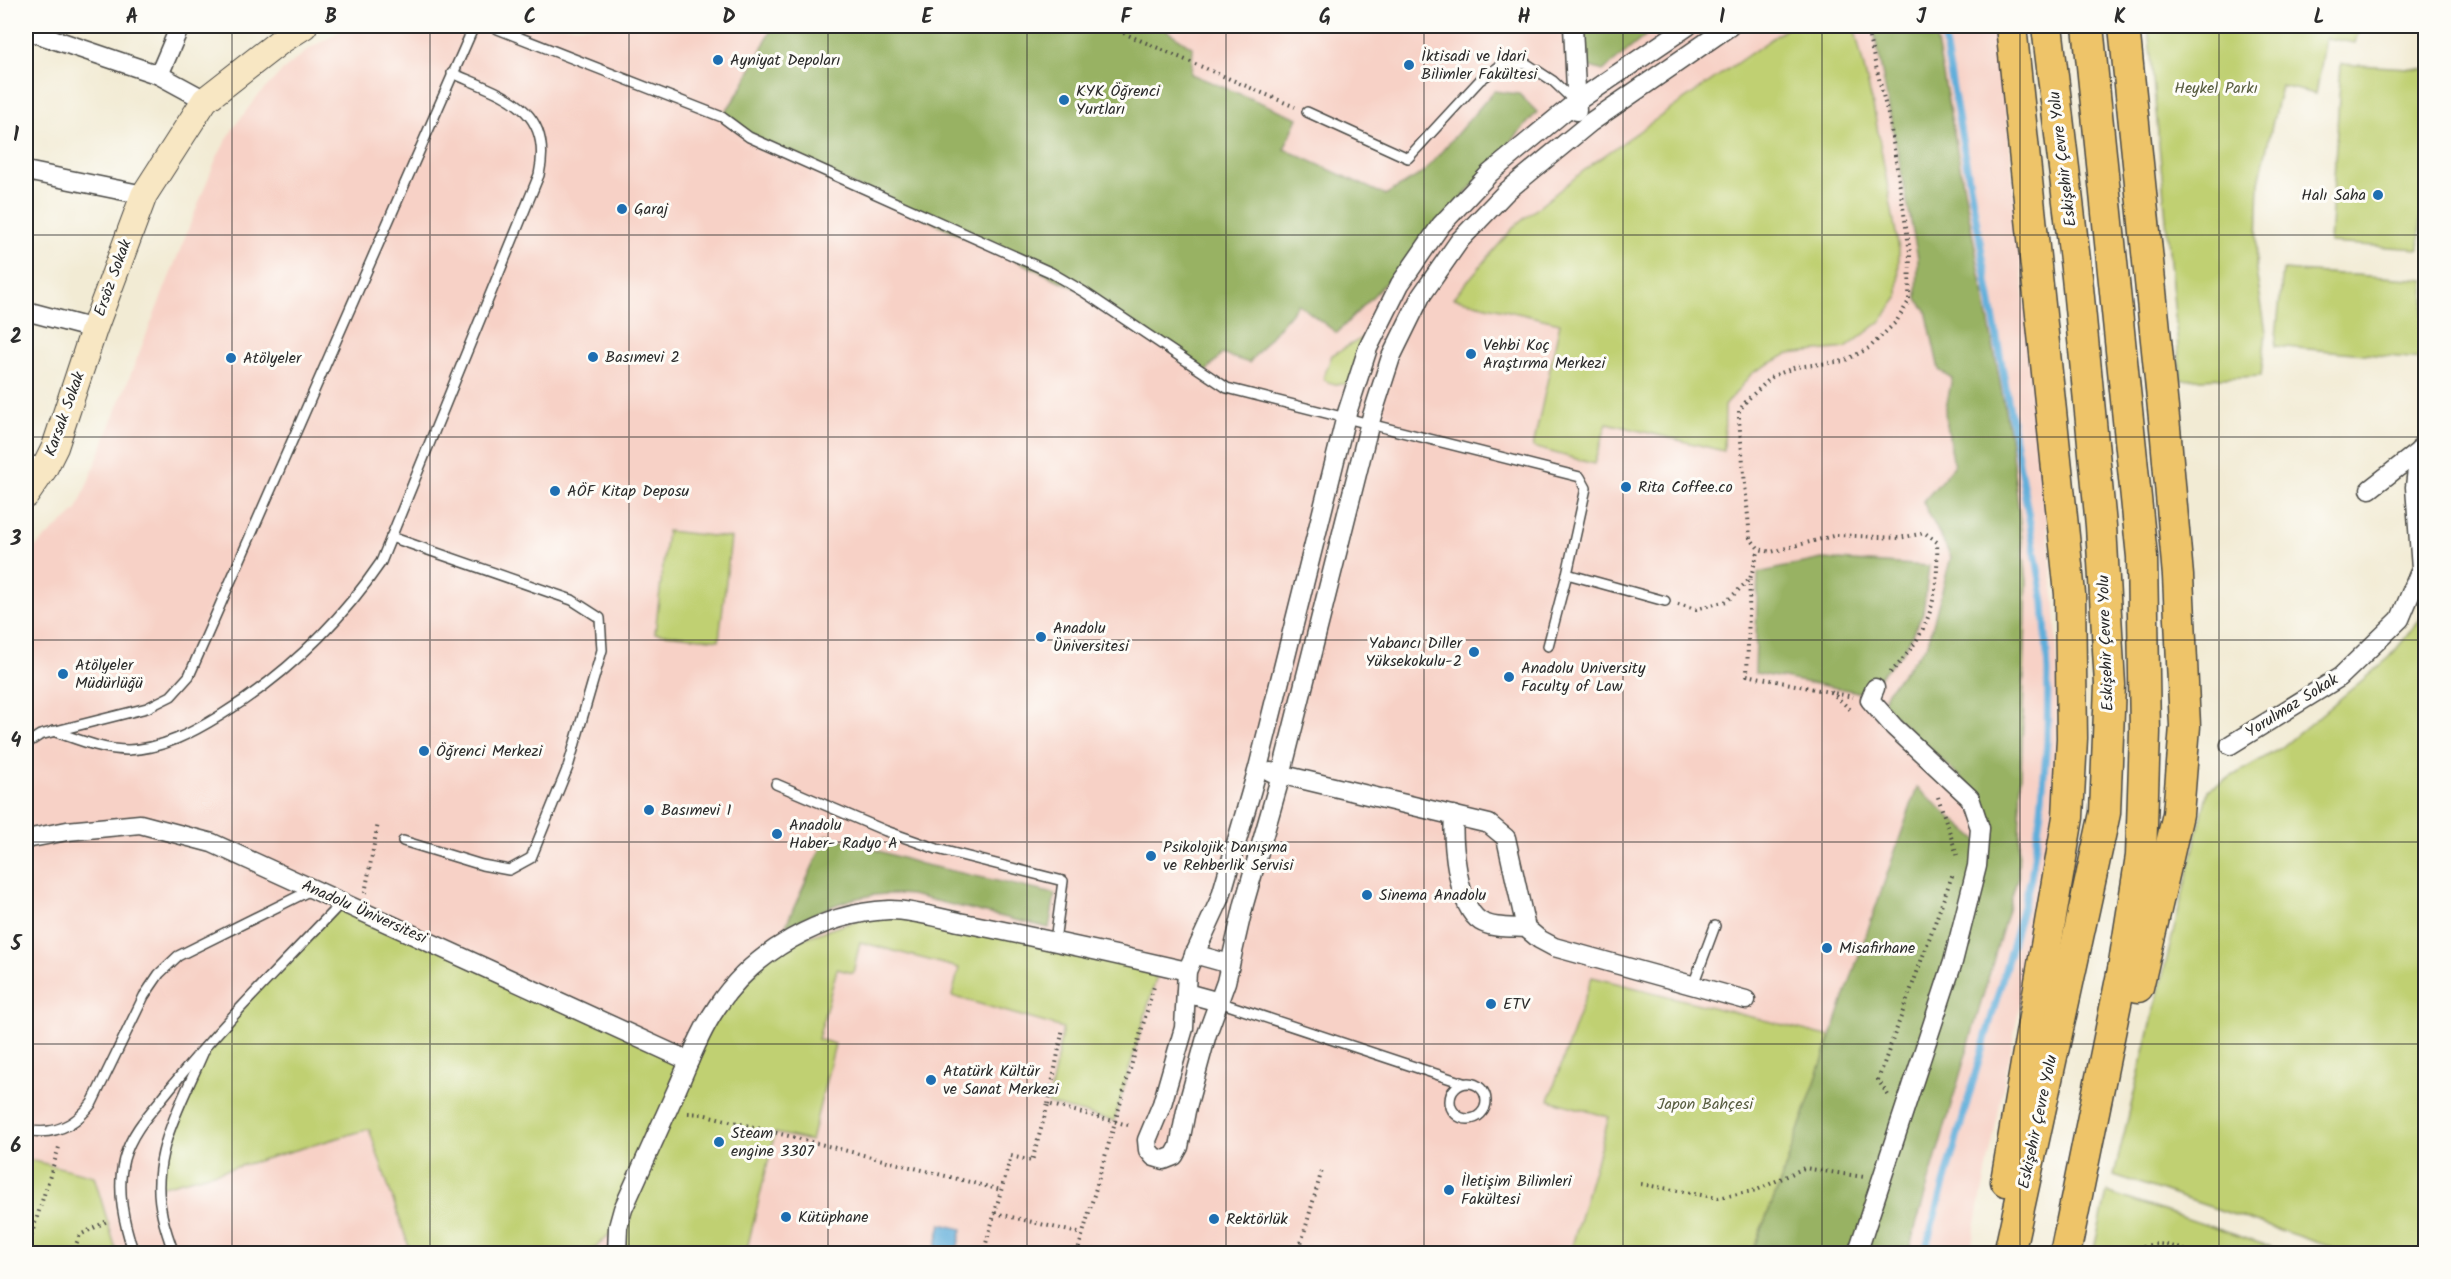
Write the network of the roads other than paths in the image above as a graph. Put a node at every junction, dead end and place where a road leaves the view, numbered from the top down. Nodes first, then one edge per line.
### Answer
1 (180, 26) edge
2 (304, 26) edge
3 (474, 26) edge
4 (490, 26) edge
5 (1573, 26) edge
6 (1688, 26) edge
7 (1730, 26) edge
8 (2011, 26) edge
9 (2047, 26) edge
10 (2088, 26) edge
11 (2124, 26) edge
12 (26, 30) edge
13 (452, 73) junction
14 (159, 75) junction
15 (206, 100) junction
16 (1576, 102) junction
17 (1307, 112) road end
18 (1578, 132) junction
19 (26, 171) edge
20 (144, 195) junction
21 (26, 311) edge
22 (94, 329) junction
23 (1346, 416) junction
24 (1370, 422) junction
25 (2422, 445) edge
26 (35, 467) edge
27 (2370, 489) dead end
28 (26, 495) edge
29 (392, 537) junction
30 (1567, 574) junction
31 (1665, 601) road end
32 (1548, 646) dead end
33 (1873, 694) road end
34 (53, 731) junction
35 (26, 744) edge
36 (2230, 745) dead end
37 (1258, 768) junction
38 (1281, 775) junction
39 (776, 784) dead end
40 (1454, 815) junction
41 (26, 839) edge
42 (403, 841) dead end
43 (313, 889) junction
44 (342, 902) junction
45 (1715, 926) dead end
46 (1526, 928) junction
47 (1055, 941) junction
48 (1194, 954) junction
49 (1230, 964) junction
50 (1186, 971) junction
51 (1693, 985) junction
52 (1186, 993) junction
53 (1746, 1000) dead end
54 (1219, 1002) junction
55 (208, 1041) junction
56 (689, 1061) junction
57 (1463, 1083) dead end
58 (26, 1130) edge
59 (2071, 1224) junction
60 (618, 1227) junction
61 (134, 1254) edge
62 (174, 1254) edge
63 (604, 1254) edge
64 (617, 1254) edge
65 (1857, 1254) edge
66 (1994, 1254) edge
67 (2009, 1254) edge
68 (2065, 1254) edge

1 - 14 street
2 - 15 main road, Ersöz Sokak
3 - 13 lane
4 - 23 lane
5 - 16 street
6 - 16 street
7 - 18 street
8 - 66 highway
9 - 67 highway, Eskişehir Çevre Yolu
10 - 59 highway
11 - 59 highway
12 - 14 street
13 - 29 lane
13 - 34 lane
14 - 15 street
15 - 20 main road, Ersöz Sokak
16 - 17 lane
16 - 18 street
16 - 23 street
18 - 24 street
19 - 20 street
20 - 22 main road, Ersöz Sokak
21 - 22 street, Ersöz Sokak
22 - 26 main road, Karsak Sokak
23 - 24 lane
23 - 37 street
24 - 30 lane
24 - 38 street
25 - 27 street
25 - 36 street, Yorulmaz Sokak
26 - 28 main road, Karsak Sokak
29 - 34 lane
29 - 42 lane
30 - 31 lane
30 - 32 lane
33 - 65 street
34 - 35 lane
37 - 38 street
37 - 48 street
38 - 40 street
38 - 49 street
39 - 47 lane
40 - 46 street
40 - 46 street
41 - 43 street, Anadolu Üniversitesi
43 - 44 street, Anadolu Üniversitesi
43 - 58 lane
44 - 55 lane
44 - 56 street, Anadolu Üniversitesi
45 - 51 lane
46 - 51 street
47 - 50 street
47 - 56 street
48 - 49 street
48 - 50 street
49 - 54 street
50 - 52 street
51 - 53 street
52 - 54 street
52 - 54 street
54 - 57 lane
55 - 61 lane
55 - 62 lane
56 - 60 street
59 - 68 highway
60 - 63 street
60 - 64 street

